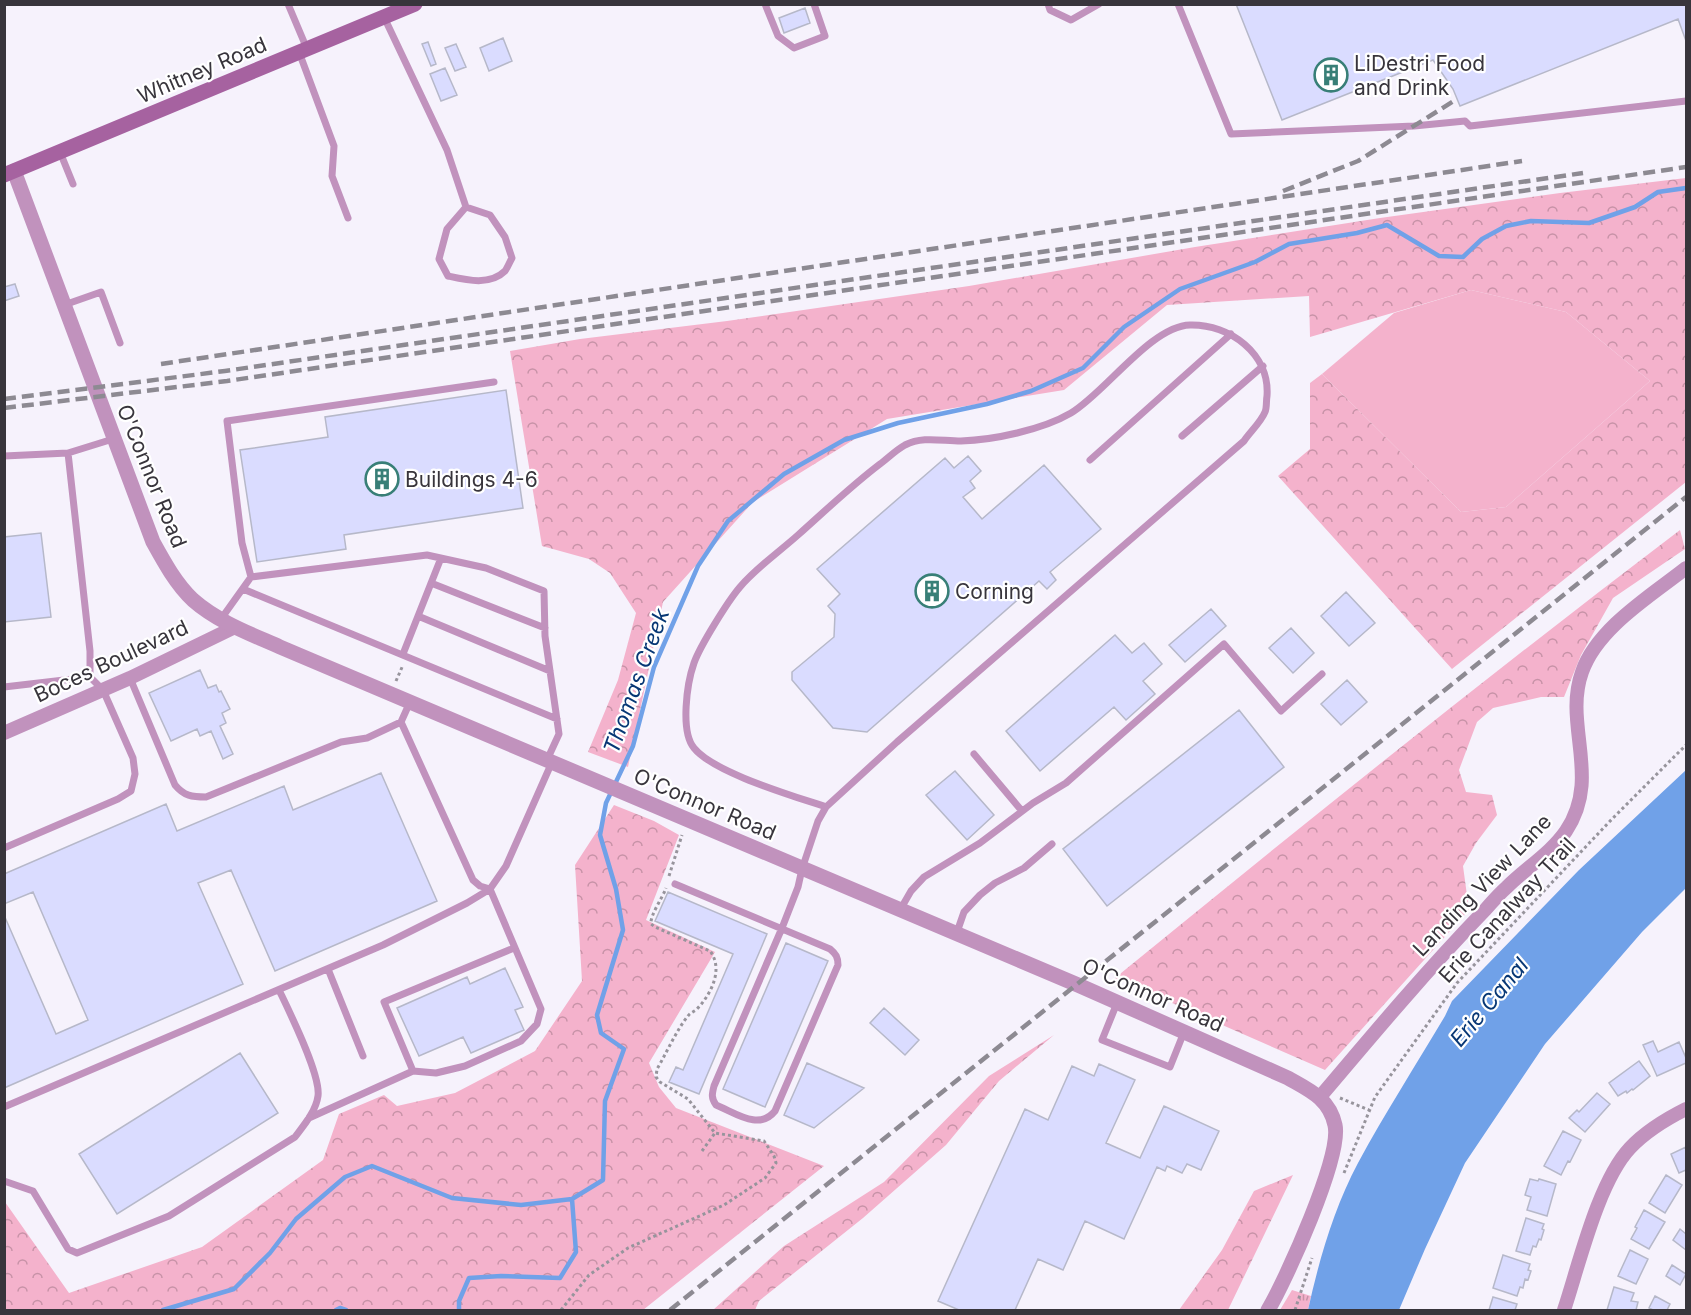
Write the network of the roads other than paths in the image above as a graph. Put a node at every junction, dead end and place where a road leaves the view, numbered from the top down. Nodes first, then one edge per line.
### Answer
1 (288, 4) edge
2 (415, 4) edge
3 (765, 4) edge
4 (814, 4) edge
5 (1047, 4) edge
6 (1099, 4) edge
7 (1178, 4) edge
8 (384, 17) junction
9 (303, 51) junction
10 (1686, 101) edge
11 (60, 152) junction
12 (9, 173) edge
13 (73, 184) dead end
14 (466, 207) junction
15 (348, 218) dead end
16 (64, 305) junction
17 (1231, 334) junction
18 (120, 344) dead end
19 (1263, 366) junction
20 (494, 382) dead end
21 (1182, 436) dead end
22 (114, 439) junction
23 (68, 453) junction
24 (4, 456) edge
25 (1090, 460) dead end
26 (441, 558) junction
27 (1686, 568) edge
28 (251, 577) junction
29 (431, 583) junction
30 (243, 589) junction
31 (418, 616) junction
32 (221, 619) junction
33 (235, 627) junction
34 (545, 628) junction
35 (403, 654) junction
36 (550, 670) junction
37 (1322, 674) dead end
38 (90, 677) junction
39 (130, 678) junction
40 (4, 687) edge
41 (103, 690) junction
42 (410, 702) junction
43 (557, 719) junction
44 (401, 722) junction
45 (4, 733) edge
46 (974, 754) dead end
47 (550, 761) junction
48 (826, 807) junction
49 (1022, 811) junction
50 (1052, 844) dead end
51 (4, 848) edge
52 (802, 868) junction
53 (675, 884) dead end
54 (490, 890) junction
55 (900, 910) junction
56 (782, 928) junction
57 (956, 934) junction
58 (514, 948) junction
59 (328, 969) junction
60 (279, 990) junction
61 (1117, 1003) junction
62 (1184, 1032) junction
63 (363, 1056) dead end
64 (413, 1071) junction
65 (1323, 1101) junction
66 (4, 1107) edge
67 (1686, 1109) edge
68 (309, 1118) junction
69 (4, 1181) edge
70 (1268, 1311) edge
71 (1564, 1311) edge

1 - 9 lane
2 - 8 main road, Whitney Road
3 - 4 lane
5 - 6 lane
7 - 10 lane
8 - 9 main road, Whitney Road
8 - 14 lane
9 - 11 main road, Whitney Road
9 - 15 lane
11 - 12 main road, Whitney Road
11 - 13 lane
12 - 16 street, O'Connor Road
14 - 14 lane
16 - 18 lane
16 - 22 street, O'Connor Road
17 - 19 lane
17 - 25 lane
17 - 48 lane
19 - 21 lane
19 - 48 lane
20 - 28 lane
22 - 23 lane
22 - 32 street, O'Connor Road
23 - 24 lane
23 - 38 lane
26 - 28 lane
26 - 29 lane
26 - 34 lane
27 - 65 street, Landing View Lane
28 - 30 lane
29 - 31 lane
29 - 34 lane
30 - 32 lane
30 - 35 lane
31 - 35 lane
31 - 36 lane
32 - 33 street, O'Connor Road
33 - 39 street, Boces Boulevard
33 - 42 street, O'Connor Road
34 - 36 lane
35 - 43 lane
36 - 43 lane
37 - 49 lane
38 - 40 lane
38 - 41 lane
39 - 41 street, Boces Boulevard
39 - 44 lane
41 - 45 street, Boces Boulevard
41 - 51 lane
42 - 44 lane
42 - 47 street, O'Connor Road
43 - 47 lane
44 - 54 lane
46 - 49 lane
47 - 52 street, O'Connor Road
47 - 54 lane
48 - 52 lane
49 - 55 lane
50 - 57 lane
52 - 55 street, O'Connor Road
52 - 56 lane
53 - 56 lane
54 - 58 lane
54 - 59 lane
55 - 57 street, O'Connor Road
56 - 56 lane
57 - 61 street, O'Connor Road
58 - 64 lane
58 - 64 lane
59 - 60 lane
59 - 63 lane
60 - 66 lane
60 - 68 lane
61 - 62 street, O'Connor Road
61 - 62 lane
62 - 65 street, O'Connor Road
64 - 68 lane
65 - 70 street
67 - 71 street
68 - 69 lane

